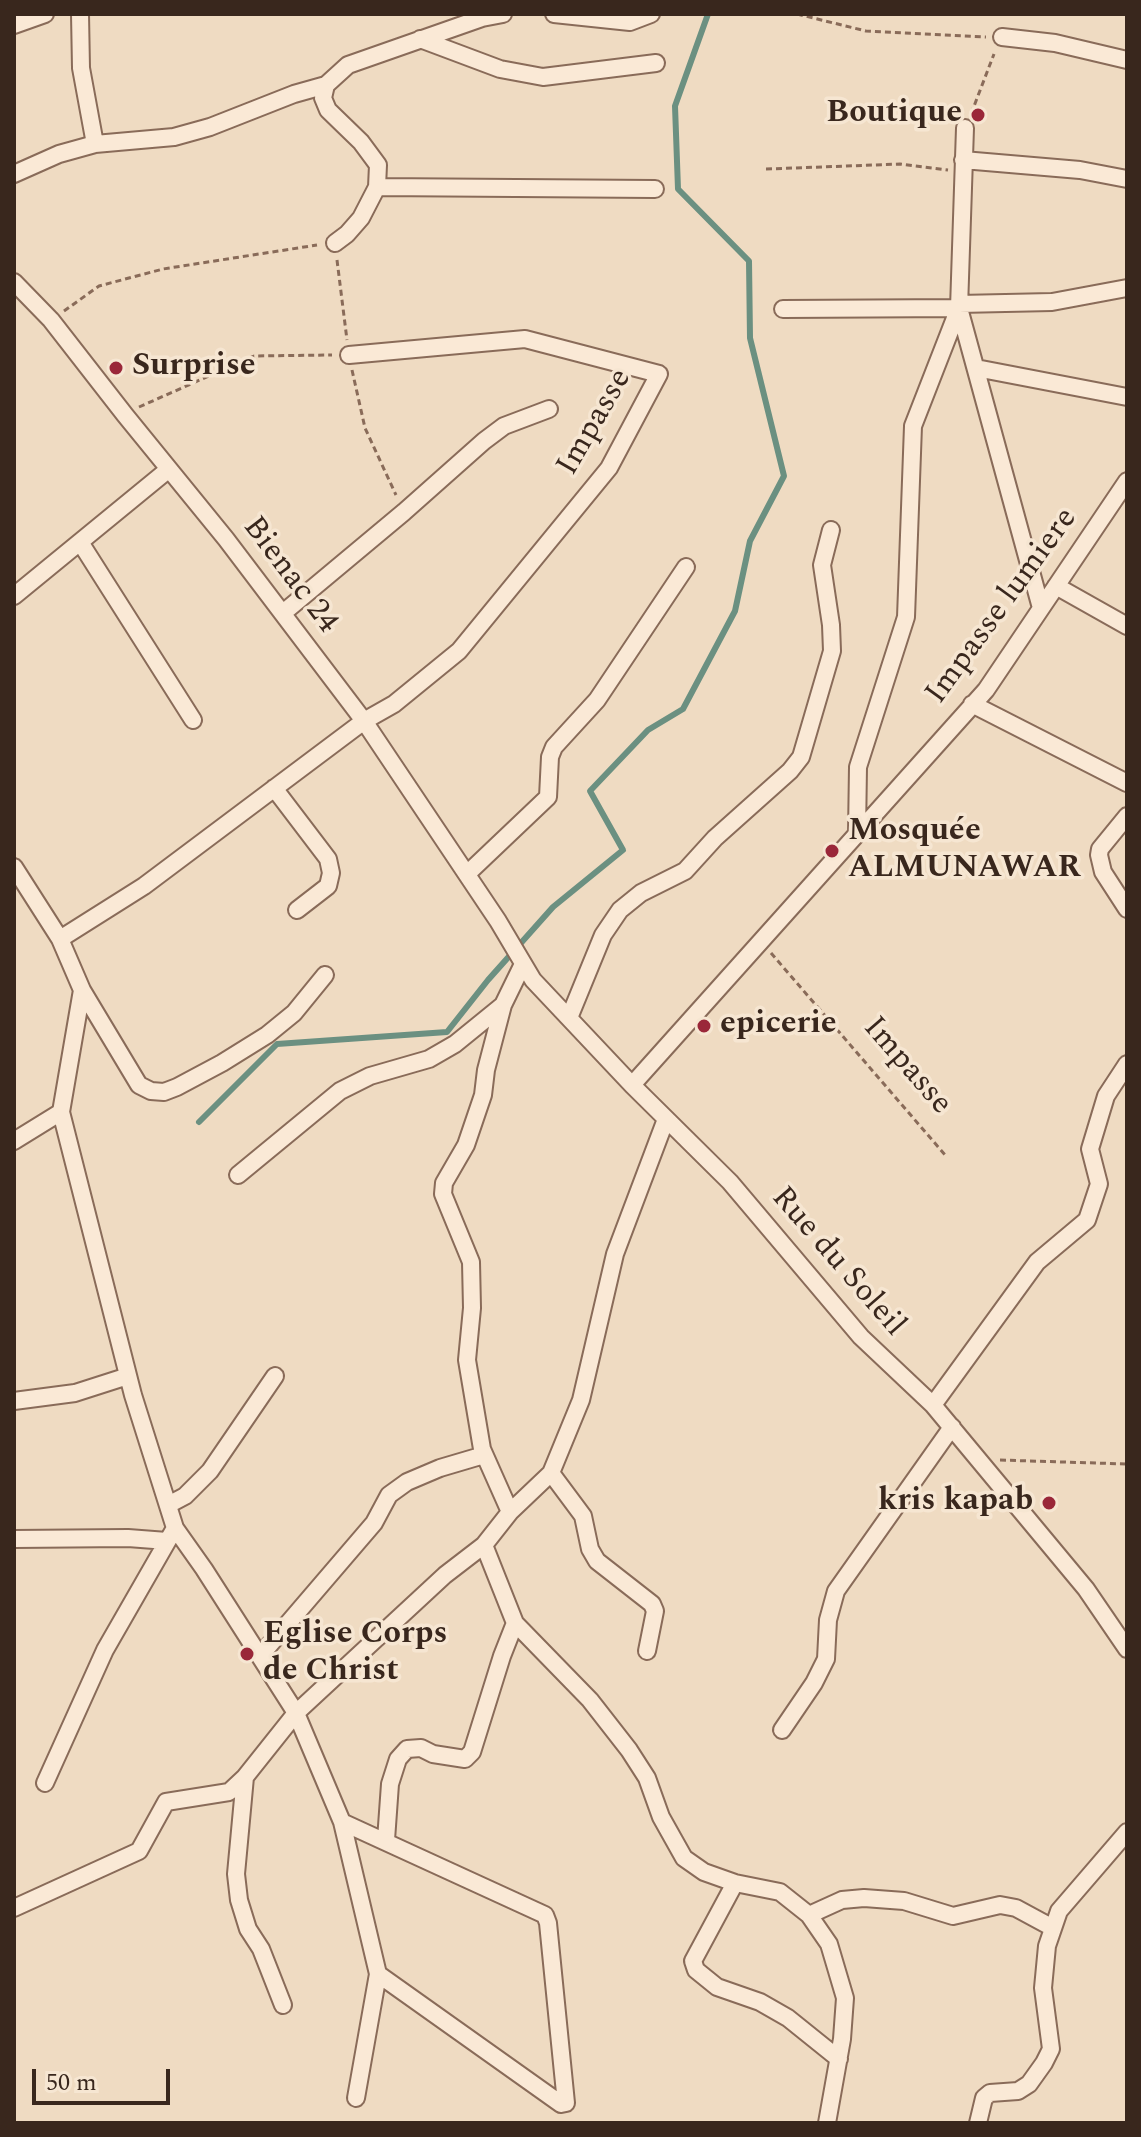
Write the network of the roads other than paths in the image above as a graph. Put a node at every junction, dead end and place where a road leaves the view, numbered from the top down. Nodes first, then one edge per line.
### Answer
1 (45, 14) edge
2 (80, 14) edge
3 (503, 14) edge
4 (554, 14) edge
5 (651, 14) edge
6 (14, 25) edge
7 (1002, 37) road end
8 (420, 39) junction
9 (1127, 60) edge
10 (656, 63) dead end
11 (326, 85) junction
12 (965, 128) road end
13 (95, 144) junction
14 (963, 160) junction
15 (14, 174) edge
16 (1127, 179) edge
17 (377, 187) junction
18 (655, 189) dead end
19 (335, 243) road end
20 (14, 282) edge
21 (1127, 288) edge
22 (959, 306) junction
23 (783, 309) dead end
24 (349, 355) road end
25 (976, 368) junction
26 (1127, 397) edge
27 (549, 409) dead end
28 (169, 469) junction
29 (1127, 481) edge
30 (831, 530) dead end
31 (80, 542) junction
32 (686, 567) dead end
33 (1056, 586) junction
34 (14, 596) edge
35 (1041, 608) junction
36 (283, 613) junction
37 (1127, 626) edge
38 (972, 704) junction
39 (193, 720) dead end
40 (364, 721) junction
41 (1127, 783) edge
42 (274, 788) junction
43 (1127, 816) edge
44 (857, 833) junction
45 (14, 867) edge
46 (467, 874) junction
47 (1127, 909) edge
48 (297, 910) dead end
49 (498, 921) joint
50 (60, 939) junction
51 (523, 964) junction
52 (325, 975) dead end
53 (82, 990) junction
54 (503, 1005) junction
55 (569, 1018) junction
56 (1127, 1064) edge
57 (632, 1085) junction
58 (61, 1112) junction
59 (666, 1119) junction
60 (14, 1141) edge
61 (238, 1175) dead end
62 (128, 1376) junction
63 (275, 1376) dead end
64 (14, 1401) edge
65 (933, 1405) junction
66 (952, 1427) junction
67 (484, 1455) junction
68 (551, 1473) junction
69 (168, 1505) junction
70 (510, 1512) junction
71 (171, 1535) junction
72 (14, 1539) edge
73 (484, 1545) junction
74 (515, 1623) junction
75 (1127, 1649) edge
76 (647, 1651) dead end
77 (260, 1656) junction
78 (296, 1713) junction
79 (782, 1730) dead end
80 (245, 1777) junction
81 (45, 1783) dead end
82 (342, 1822) junction
83 (1127, 1832) edge
84 (386, 1840) junction
85 (735, 1883) junction
86 (14, 1908) edge
87 (809, 1915) junction
88 (1053, 1928) junction
89 (378, 1974) junction
90 (283, 2005) dead end
91 (839, 2059) junction
92 (356, 2098) dead end
93 (827, 2123) edge
94 (978, 2123) edge

1 - 6 street
2 - 13 street
3 - 8 street
4 - 5 street
7 - 9 street
8 - 10 street
8 - 11 street
11 - 13 street
11 - 17 street
12 - 14 street
13 - 15 street
14 - 16 street
14 - 22 street
17 - 18 street
17 - 19 street
20 - 28 street, Bienac 24
21 - 22 street
22 - 23 street
22 - 25 street
22 - 44 street
24 - 40 street, Impasse
25 - 26 street
25 - 35 street
27 - 36 street
28 - 31 street
28 - 36 street, Bienac 24
29 - 33 street, Impasse lumiere
30 - 55 street
31 - 34 street
31 - 39 street
32 - 46 street
33 - 35 street, Impasse lumiere
33 - 37 street
35 - 38 street, Impasse lumiere
36 - 40 street, Bienac 24
38 - 41 street
38 - 44 street, Impasse lumiere
40 - 42 street
40 - 46 street, Bienac 24
42 - 48 street
42 - 50 street
43 - 47 street
44 - 57 street, Impasse lumiere
45 - 50 street
46 - 49 street, Bienac 24
49 - 51 street, Rue du Soleil
50 - 53 street
51 - 54 street
51 - 55 street, Rue du Soleil
52 - 53 street
53 - 58 street
54 - 61 street
54 - 67 street
55 - 57 street, Rue du Soleil
56 - 65 street
57 - 59 street, Rue du Soleil
58 - 60 street
58 - 62 street
59 - 65 street, Rue du Soleil
59 - 68 street
62 - 64 street
62 - 69 street
63 - 69 street
65 - 66 street, Rue du Soleil
66 - 75 street, Rue du Soleil
66 - 79 street
67 - 70 street
67 - 77 street
68 - 70 street
68 - 76 street
69 - 71 street
70 - 73 street
71 - 72 street
71 - 77 street
71 - 81 street
73 - 74 street
73 - 78 street
74 - 84 street
74 - 85 street
77 - 78 street
78 - 80 street
78 - 82 street
80 - 86 street
80 - 90 street
82 - 84 street
82 - 89 street
83 - 88 street
84 - 89 street
85 - 87 street
85 - 91 street
87 - 88 street
87 - 91 street
88 - 94 street
89 - 92 street
91 - 93 street

